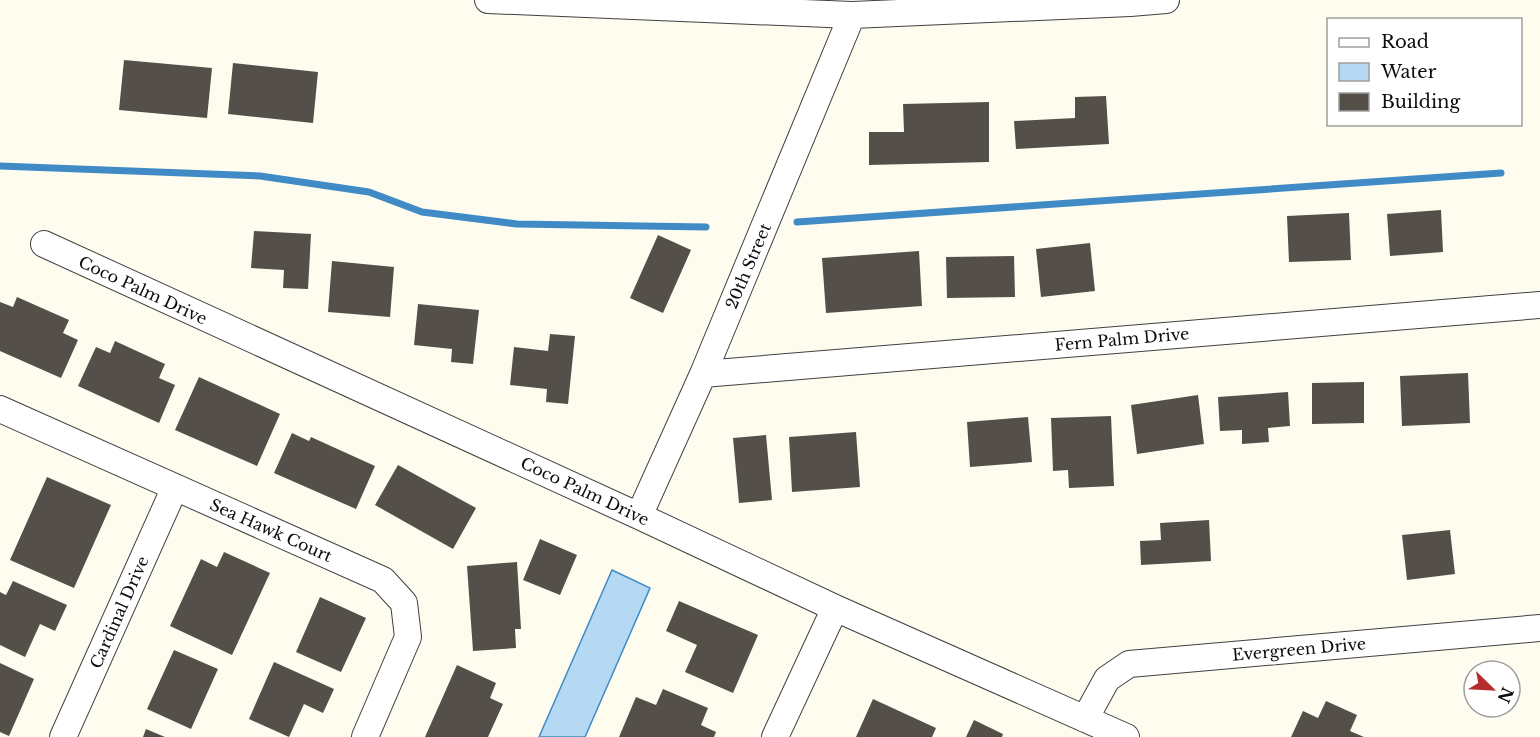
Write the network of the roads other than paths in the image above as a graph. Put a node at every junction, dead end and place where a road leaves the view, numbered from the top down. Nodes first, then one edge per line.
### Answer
1 (488, 0) edge
2 (1166, 0) edge
3 (852, 15) junction
4 (44, 244) dead end
5 (1540, 305) edge
6 (704, 374) junction
7 (0, 409) edge
8 (175, 487) junction
9 (639, 516) junction
10 (835, 608) junction
11 (1540, 628) edge
12 (1085, 719) junction
13 (63, 737) edge
14 (365, 737) edge
15 (775, 737) edge
16 (1126, 737) edge

1 - 3 street
2 - 3 street
3 - 6 street, 20th Street
4 - 9 street, Coco Palm Drive
5 - 6 street, Fern Palm Drive
6 - 9 street, 20th Street
7 - 8 street, Sea Hawk Court
8 - 13 street, Cardinal Drive
8 - 14 street, Sea Hawk Court
9 - 10 street, Coco Palm Drive
10 - 12 street, Coco Palm Drive
10 - 15 street
11 - 12 street, Evergreen Drive
12 - 16 street, Coco Palm Drive

